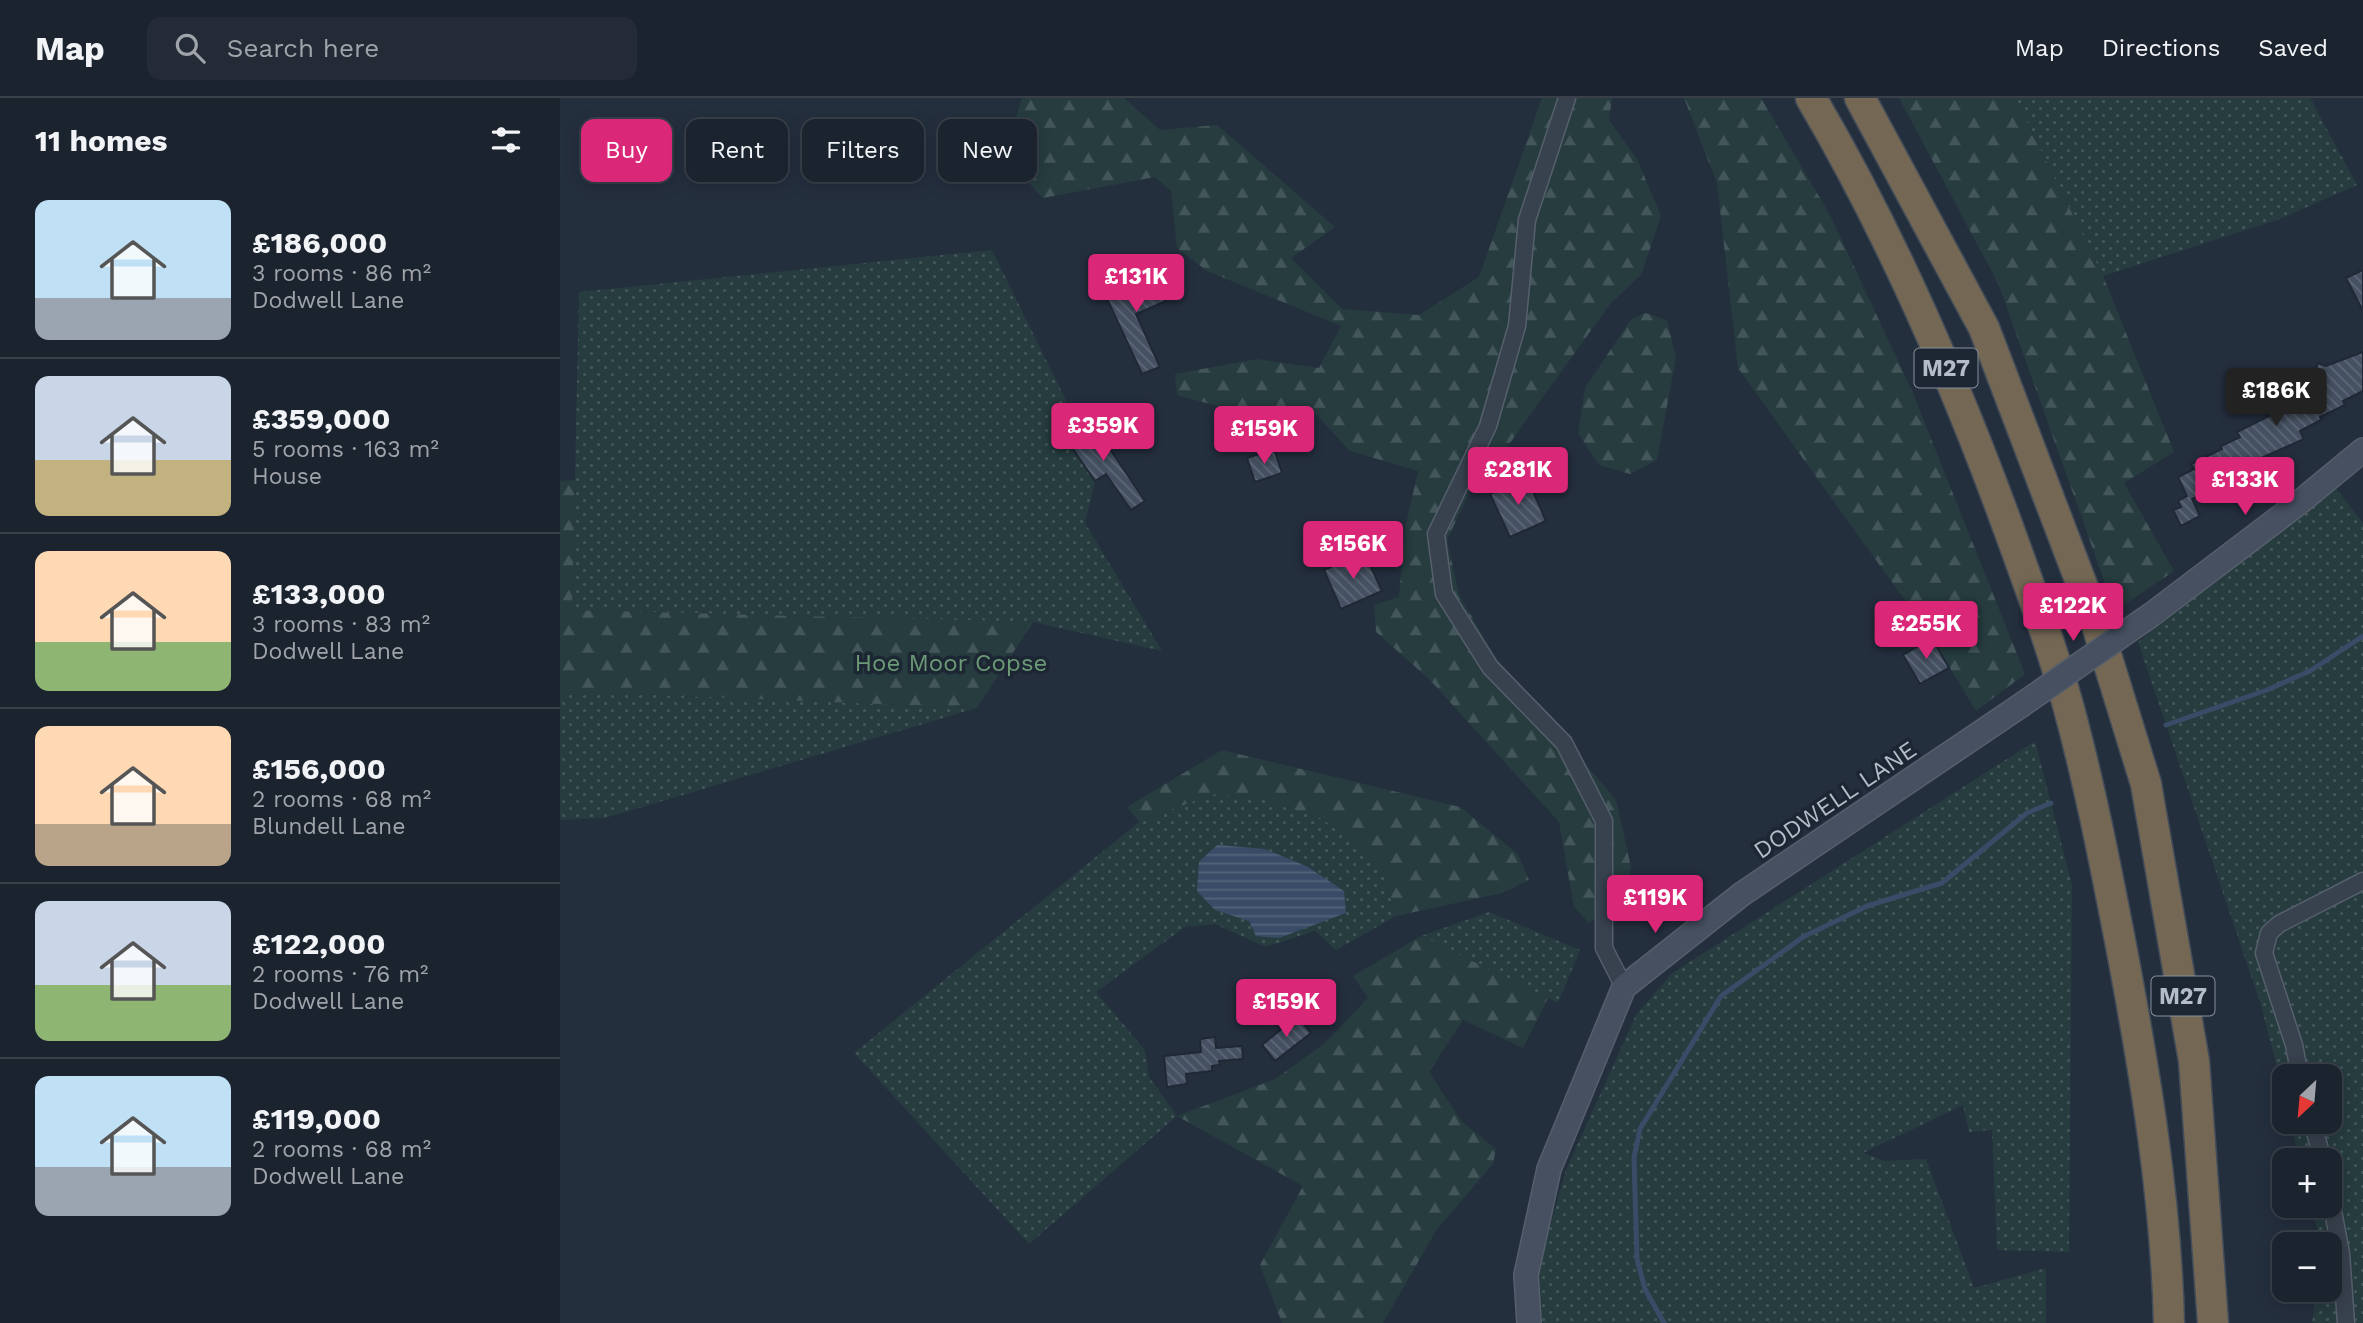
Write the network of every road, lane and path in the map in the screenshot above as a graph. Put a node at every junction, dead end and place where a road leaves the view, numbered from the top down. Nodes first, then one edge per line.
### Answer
1 (1567, 98) edge
2 (1811, 98) edge
3 (1860, 98) edge
4 (2363, 450) edge
5 (2363, 881) edge
6 (1624, 987) junction
7 (2298, 1064) edge
8 (2334, 1218) edge
9 (1529, 1323) edge
10 (2169, 1323) edge
11 (2213, 1323) edge
12 (2346, 1323) edge

1 - 6 street
2 - 10 highway, M27
3 - 11 highway, M27
4 - 6 street, DODWELL LANE, bridge
5 - 7 street
6 - 9 street, DODWELL LANE
8 - 12 street

